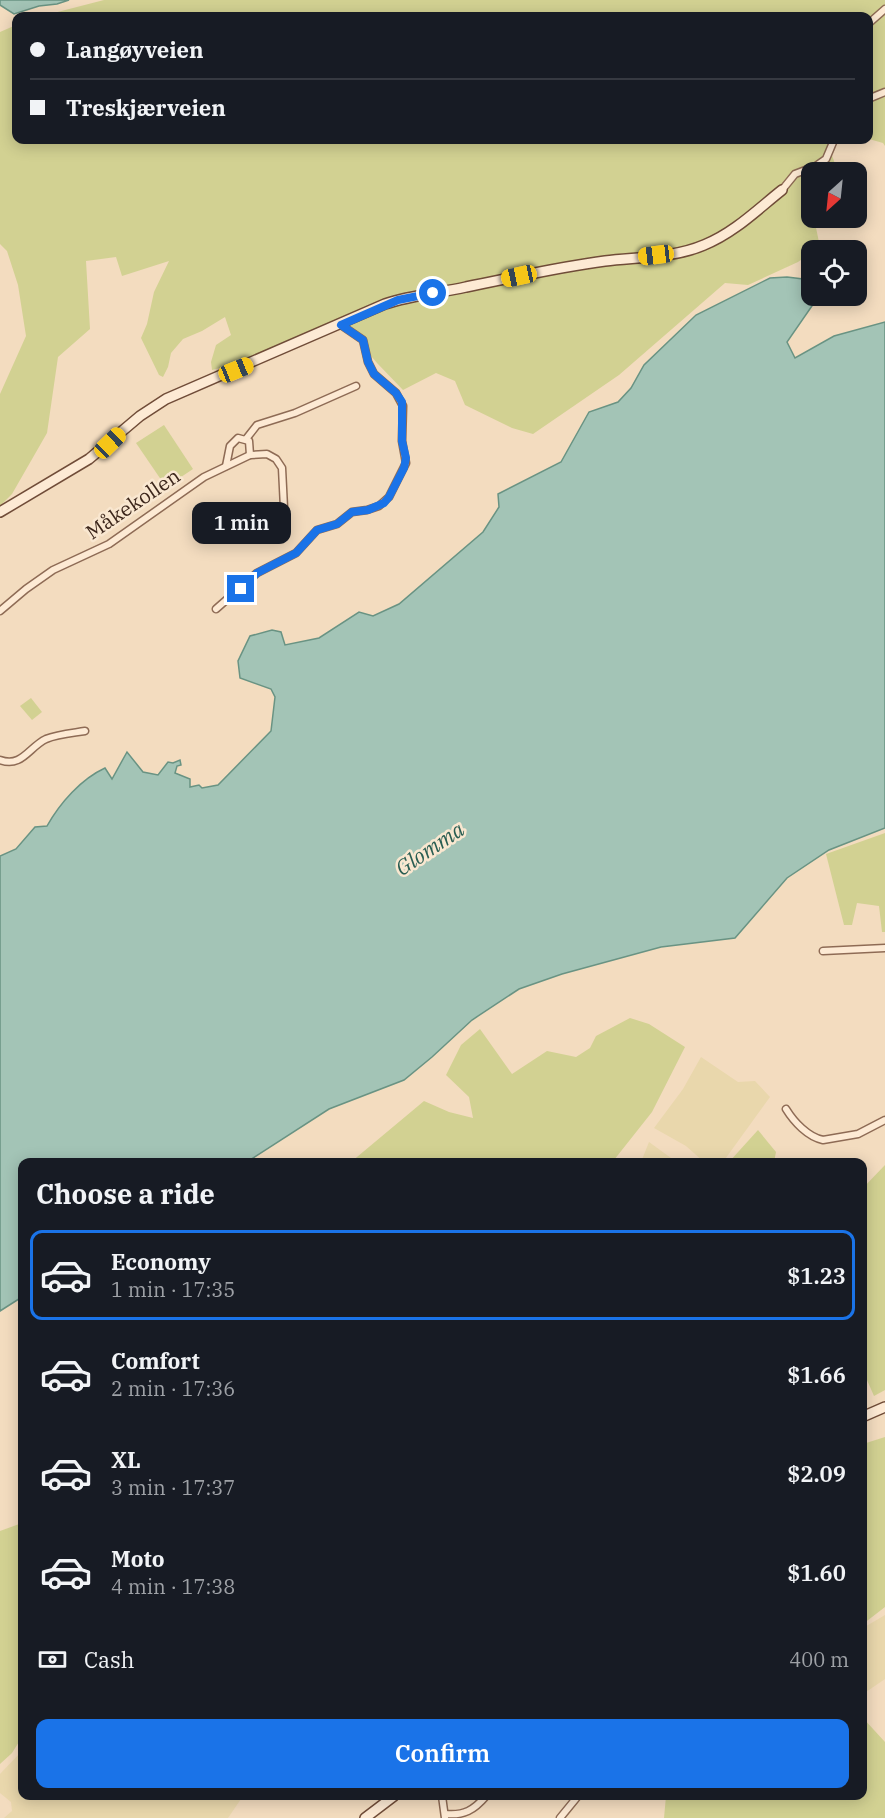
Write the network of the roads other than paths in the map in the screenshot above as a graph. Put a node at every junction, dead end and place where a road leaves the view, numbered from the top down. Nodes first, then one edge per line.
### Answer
1 (885, 9) edge
2 (873, 20) edge
3 (832, 144) edge
4 (782, 190) joint
5 (341, 325) junction
6 (356, 386) dead end
7 (246, 439) junction
8 (250, 455) junction
9 (226, 466) junction
10 (0, 512) edge
11 (253, 517) dead end
12 (216, 609) dead end
13 (0, 611) edge
14 (85, 731) dead end
15 (0, 760) edge
16 (885, 948) edge
17 (823, 951) dead end
18 (786, 1109) dead end
19 (885, 1120) edge
20 (885, 1407) edge
21 (867, 1416) edge
22 (389, 1800) edge
23 (443, 1800) edge
24 (482, 1800) edge
25 (575, 1800) edge
26 (445, 1816) edge
27 (365, 1818) edge
28 (560, 1818) edge

1 - 2 street
3 - 4 street
4 - 5 main road
5 - 10 main road
5 - 12 street
6 - 7 street
7 - 8 street
7 - 9 street
8 - 9 street, Måkekollen
8 - 11 street
9 - 13 street, Måkekollen
14 - 15 street
16 - 17 street
18 - 19 street
20 - 21 main road
22 - 27 main road
23 - 26 street
24 - 26 street
25 - 28 street

